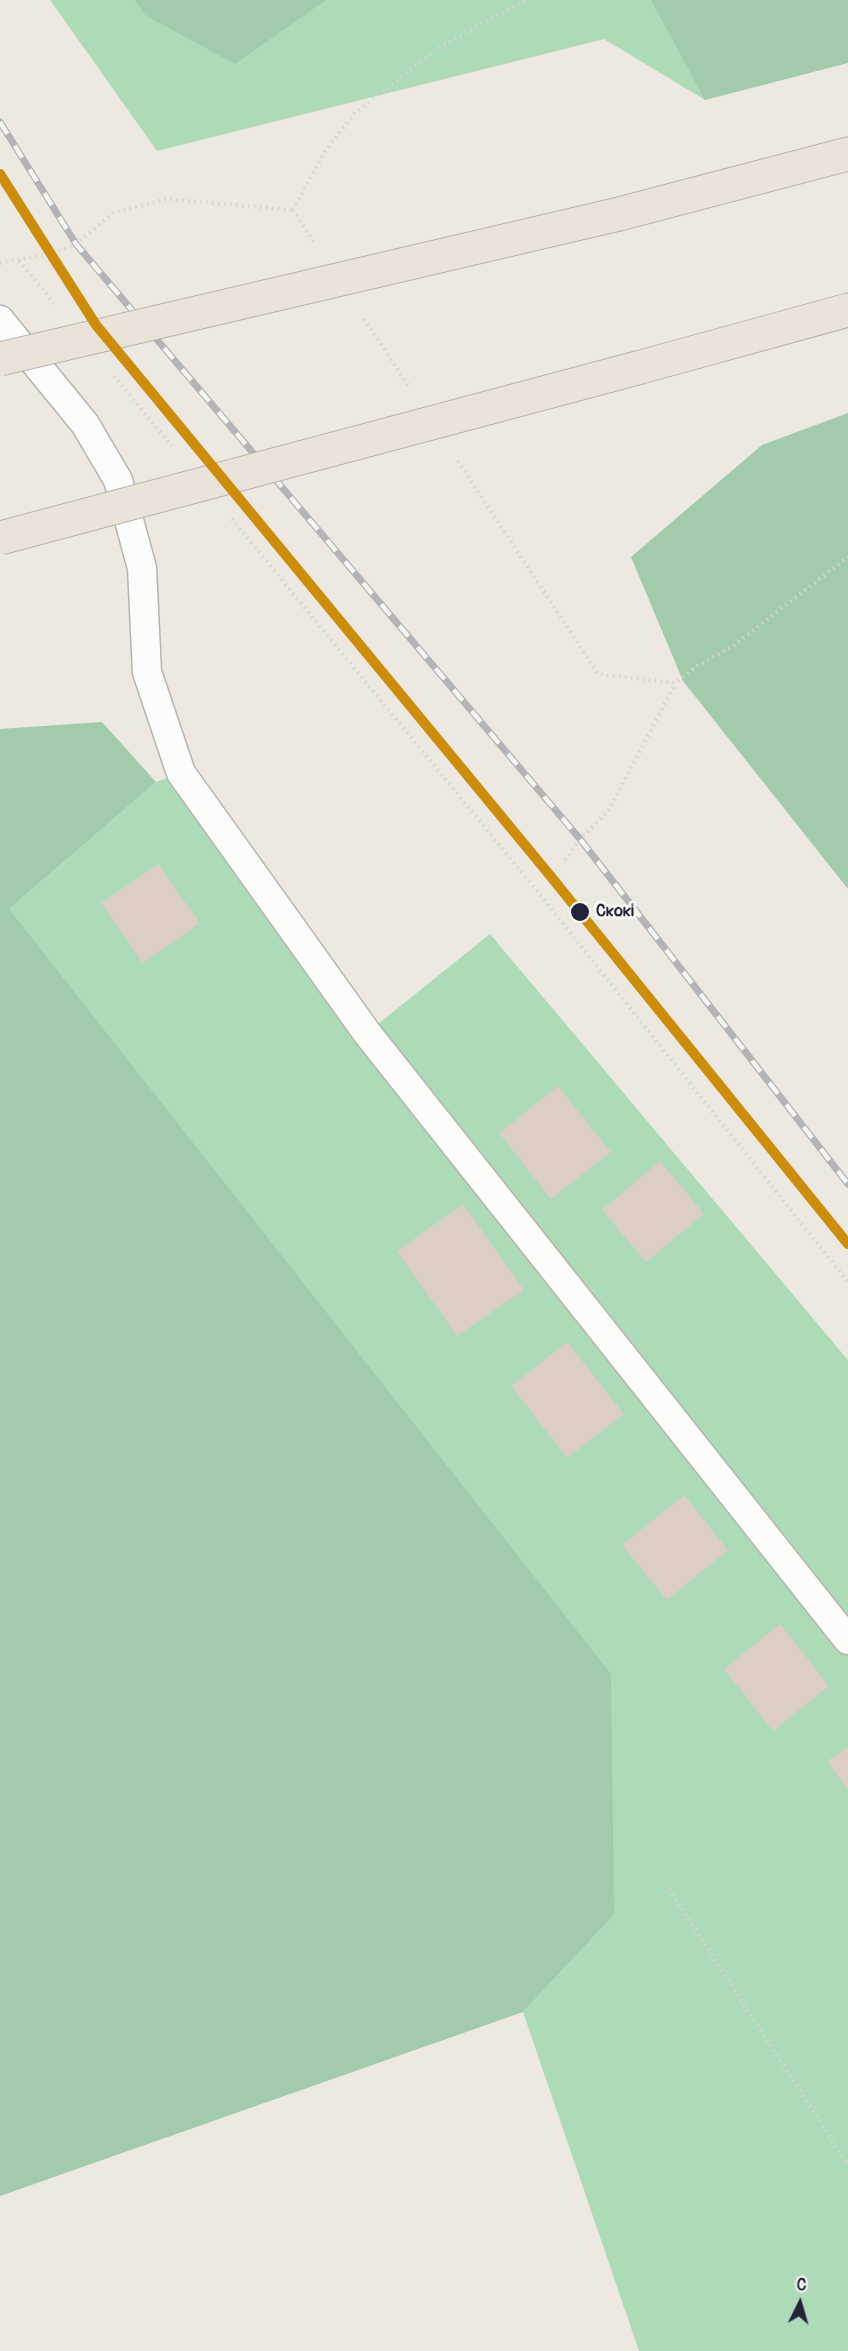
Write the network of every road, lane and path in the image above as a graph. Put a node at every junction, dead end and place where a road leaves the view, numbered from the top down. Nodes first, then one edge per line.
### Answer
1 (526, 0) edge
2 (848, 154) edge
3 (293, 210) junction
4 (319, 250) dead end
5 (20, 261) junction
6 (0, 263) edge
7 (57, 307) dead end
8 (358, 309) dead end
9 (848, 310) edge
10 (0, 320) edge
11 (0, 359) edge
12 (110, 371) dead end
13 (410, 388) dead end
14 (178, 454) dead end
15 (455, 457) dead end
16 (231, 518) dead end
17 (0, 538) edge
18 (848, 556) edge
19 (675, 683) junction
20 (564, 860) dead end
21 (848, 1282) edge
22 (848, 1640) edge
23 (669, 1889) dead end
24 (848, 2164) edge

1 - 3 path
2 - 11 highway, bridge
3 - 4 path
3 - 5 path
5 - 6 path
5 - 7 path
8 - 13 path
9 - 17 highway, bridge
10 - 22 lane
12 - 14 path
15 - 19 path
16 - 21 path
18 - 19 path
19 - 20 path
23 - 24 path

